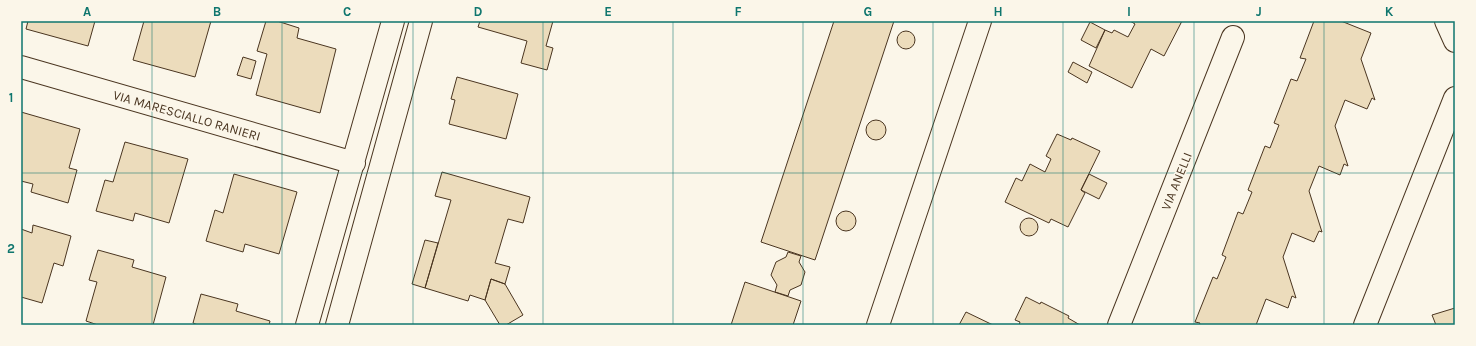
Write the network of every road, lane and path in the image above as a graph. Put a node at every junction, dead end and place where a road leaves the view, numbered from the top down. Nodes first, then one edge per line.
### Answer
1 (393, 21) edge
2 (421, 21) edge
3 (980, 21) edge
4 (1446, 21) edge
5 (1233, 36) dead end
6 (1455, 41) edge
7 (21, 67) edge
8 (1455, 98) edge
9 (354, 163) junction
10 (307, 325) edge
11 (336, 325) edge
12 (878, 325) edge
13 (1119, 325) edge
14 (1365, 325) edge

1 - 9 street
2 - 11 street
3 - 12 street
4 - 6 street
5 - 13 street, VIA ANELLI
7 - 9 street, VIA MARESCIALLO RANIERI
8 - 14 street
9 - 10 street

